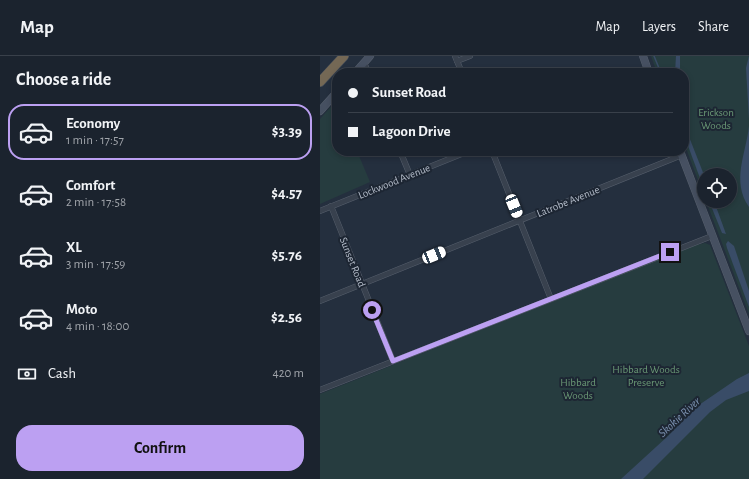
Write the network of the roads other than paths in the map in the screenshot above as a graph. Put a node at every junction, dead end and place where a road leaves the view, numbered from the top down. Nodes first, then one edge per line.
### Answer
1 (344, 56) edge
2 (370, 56) edge
3 (470, 56) edge
4 (643, 56) edge
5 (456, 58) edge
6 (364, 62) junction
7 (333, 68) edge
8 (359, 68) edge
9 (366, 68) edge
10 (460, 68) edge
11 (647, 68) edge
12 (332, 69) edge
13 (320, 82) edge
14 (332, 98) edge
15 (320, 111) edge
16 (402, 156) edge
17 (457, 156) edge
18 (494, 156) edge
19 (674, 156) edge
20 (682, 156) edge
21 (410, 175) junction
22 (331, 206) junction
23 (320, 211) edge
24 (520, 220) junction
25 (712, 236) junction
26 (362, 284) junction
27 (551, 299) junction
28 (320, 301) edge
29 (749, 331) edge
30 (393, 361) junction
31 (320, 390) edge

1 - 7 highway
2 - 6 main road
3 - 5 street
4 - 11 main road
5 - 10 street
6 - 8 main road
6 - 9 street
12 - 13 highway
14 - 15 main road
16 - 21 street
17 - 21 street, Lockwood Avenue
18 - 24 street
19 - 24 street, Latrobe Avenue
20 - 25 main road
21 - 22 street, Lockwood Avenue
22 - 23 street, Lockwood Avenue
22 - 26 street, Sunset Road
24 - 26 street, Latrobe Avenue
24 - 27 street
25 - 27 street
25 - 29 main road
26 - 28 street, Latrobe Avenue
26 - 30 street, Sunset Road
27 - 30 street
30 - 31 street

